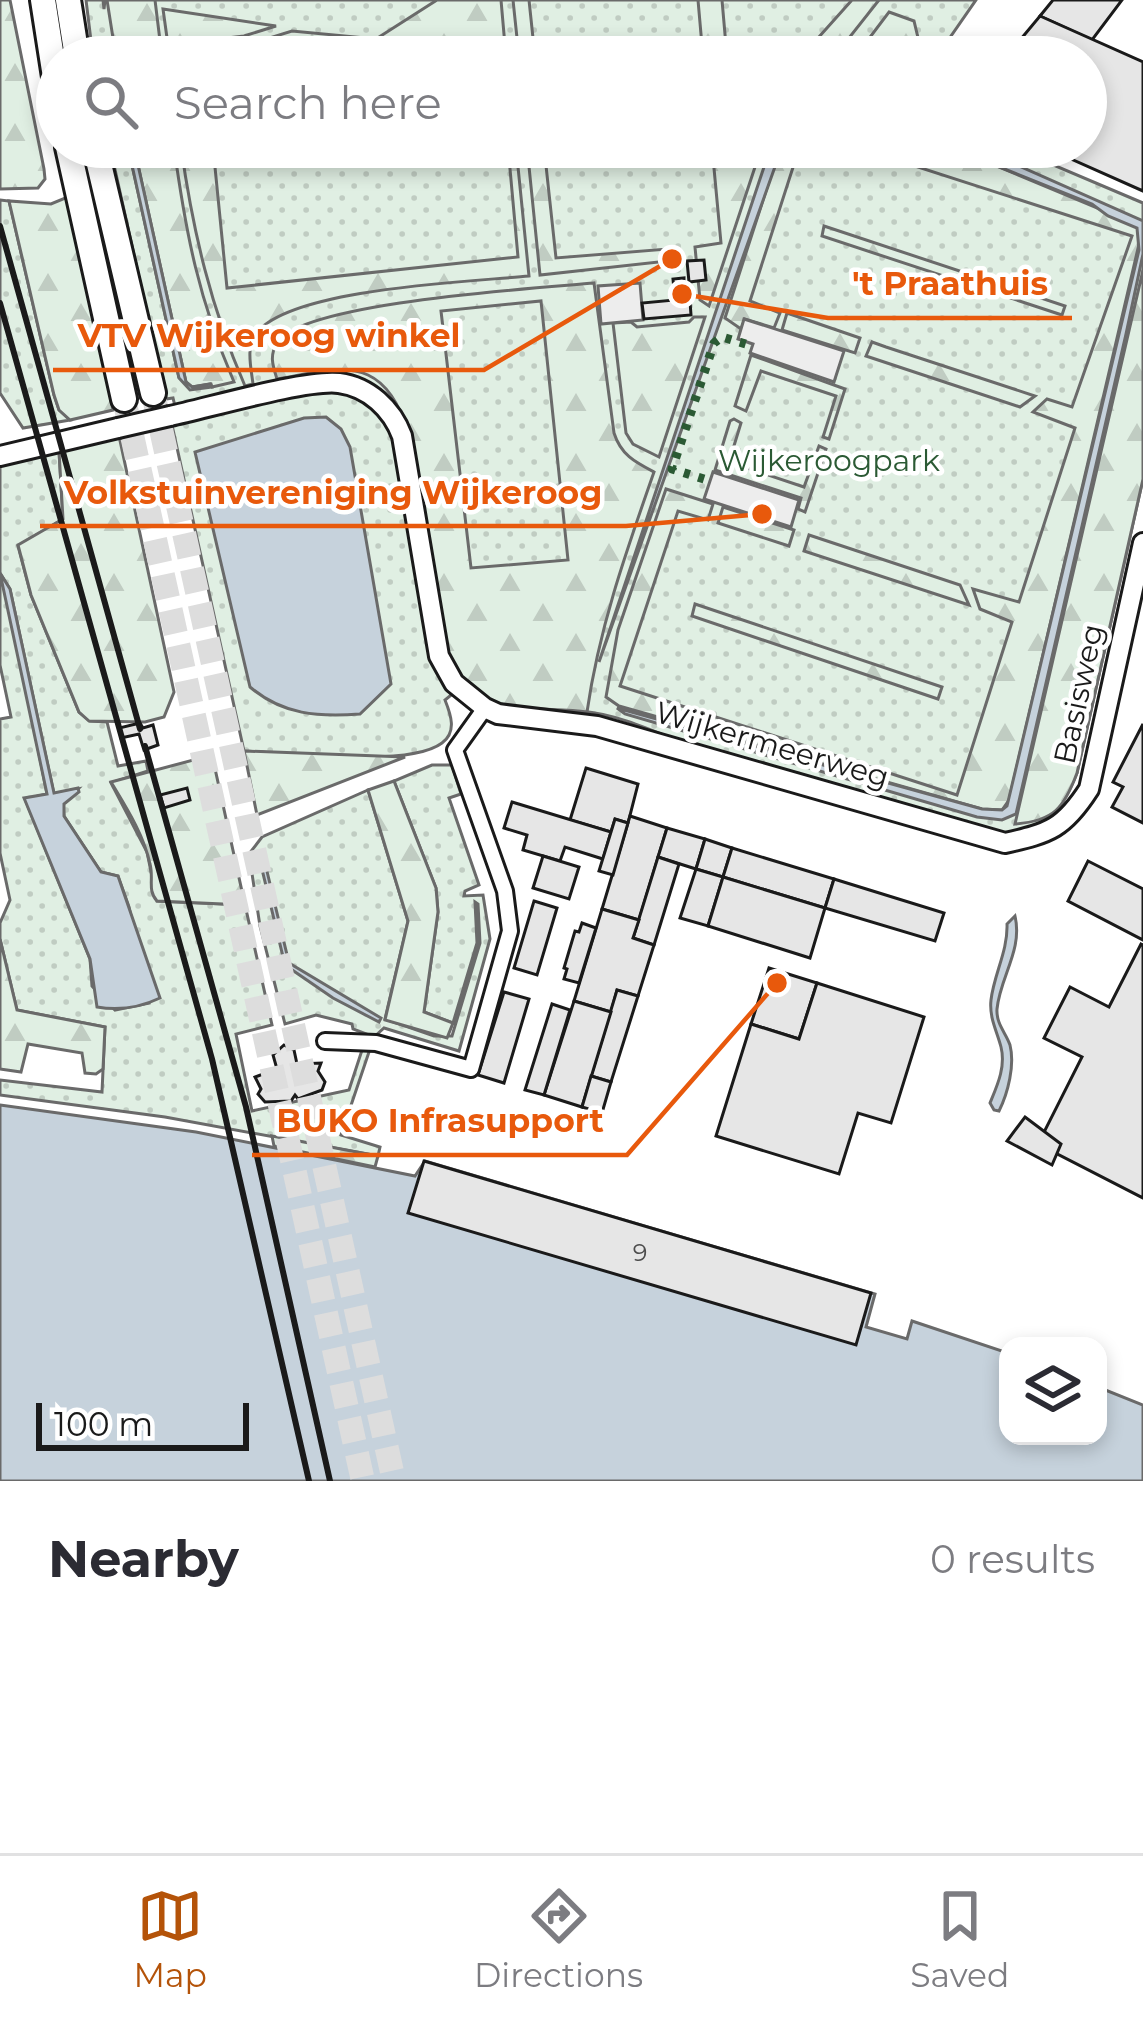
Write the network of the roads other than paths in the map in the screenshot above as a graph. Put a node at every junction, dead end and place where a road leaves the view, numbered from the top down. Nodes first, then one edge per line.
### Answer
1 (43, 0) edge
2 (68, 0) edge
3 (49, 36) edge
4 (74, 36) edge
5 (73, 168) edge
6 (99, 168) edge
7 (153, 393) tunnel mouth
8 (124, 399) tunnel mouth
9 (0, 456) edge
10 (1143, 543) edge
11 (485, 708) junction
12 (1041, 836) joint
13 (325, 1040) dead end

1 - 3 highway
2 - 4 highway
5 - 8 highway
6 - 7 highway
9 - 11 street, bridge
10 - 12 street, Basisweg
11 - 12 street, Wijkermeerweg
11 - 13 street

